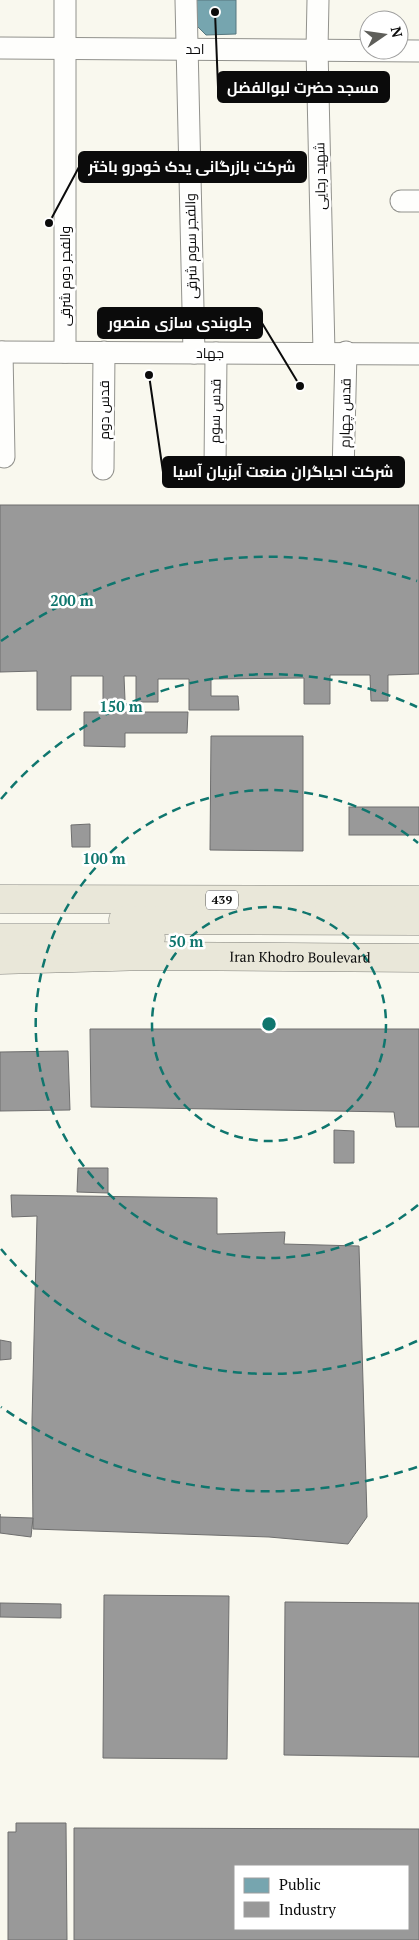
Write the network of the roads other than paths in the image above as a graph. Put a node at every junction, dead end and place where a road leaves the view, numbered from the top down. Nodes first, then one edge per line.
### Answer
1 (65, 0) edge
2 (186, 0) edge
3 (318, 0) edge
4 (0, 48) edge
5 (66, 49) junction
6 (187, 49) junction
7 (317, 49) junction
8 (419, 51) edge
9 (1, 352) edge
10 (65, 352) junction
11 (104, 352) junction
12 (324, 352) junction
13 (346, 352) junction
14 (194, 353) junction
15 (216, 353) junction
16 (419, 354) edge
17 (4, 457) dead end
18 (103, 468) dead end
19 (215, 470) dead end
20 (343, 474) dead end
21 (0, 899) edge
22 (419, 900) edge
23 (0, 920) edge
24 (419, 921) edge
25 (0, 938) edge
26 (419, 939) edge
27 (419, 958) edge
28 (0, 960) edge

1 - 5 street, والفجر دوم شرقی
2 - 6 street, والفجر سوم شرقی
3 - 7 street, شهید رجایی
4 - 5 street, احد
5 - 6 street, احد
5 - 10 street, والفجر دوم شرقی
6 - 7 street, احد
6 - 14 street, والفجر سوم شرقی
7 - 8 street, احد
7 - 12 street, شهید رجایی
9 - 10 street, جهاد
9 - 17 street
10 - 11 street, جهاد
11 - 14 street, جهاد
11 - 18 street, قدس دوم
12 - 13 street, جهاد
12 - 15 street, جهاد
13 - 16 street, جهاد
13 - 20 street, قدس چهارم
14 - 15 street, جهاد
15 - 19 street, قدس سوم
21 - 22 main road, 439
23 - 24 main road, 439
25 - 26 main road, Iran Khodro Boulevard
27 - 28 main road, Iran Khodro Boulevard

